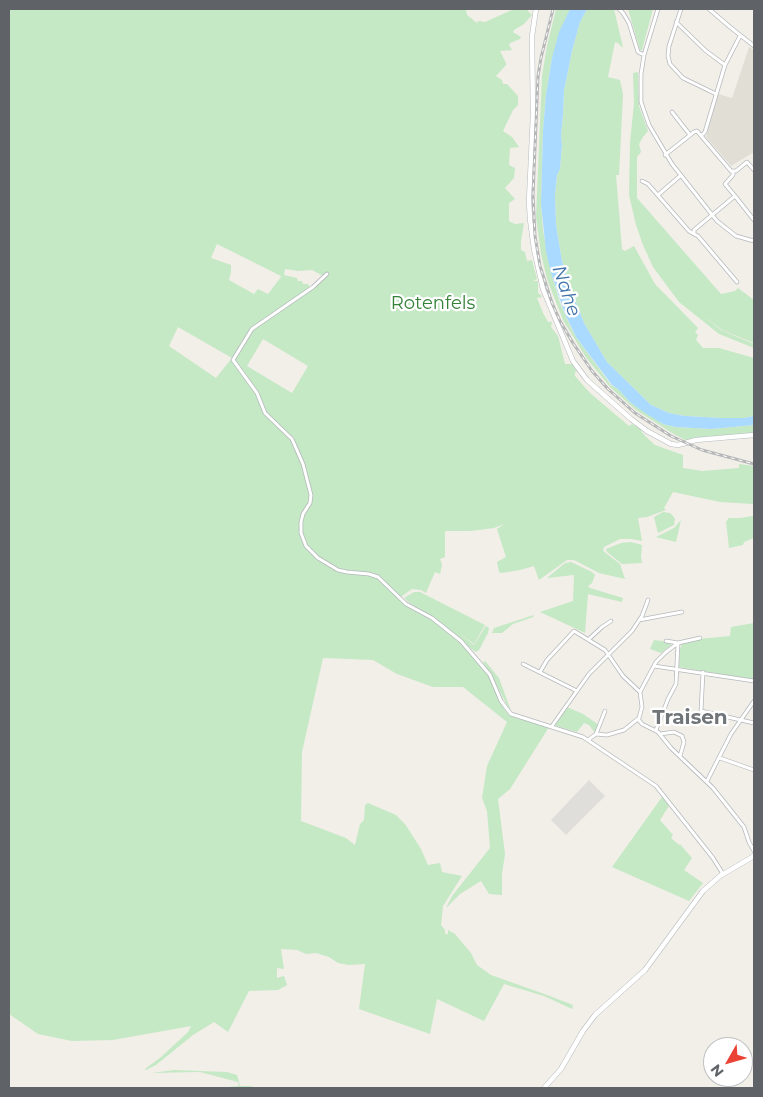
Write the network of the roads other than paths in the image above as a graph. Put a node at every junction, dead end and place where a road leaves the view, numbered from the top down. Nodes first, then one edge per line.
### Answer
1 (536, 9) edge
2 (619, 9) edge
3 (658, 9) edge
4 (681, 9) edge
5 (710, 9) edge
6 (676, 22) junction
7 (740, 36) junction
8 (754, 46) edge
9 (644, 55) junction
10 (726, 65) junction
11 (716, 94) junction
12 (672, 112) dead end
13 (690, 135) junction
14 (701, 135) junction
15 (665, 155) junction
16 (754, 170) edge
17 (733, 172) junction
18 (680, 176) junction
19 (642, 181) dead end
20 (658, 195) junction
21 (735, 196) junction
22 (712, 215) junction
23 (754, 220) edge
24 (694, 234) junction
25 (754, 241) edge
26 (326, 274) dead end
27 (737, 282) dead end
28 (754, 435) edge
29 (648, 600) dead end
30 (682, 612) dead end
31 (639, 620) junction
32 (611, 621) dead end
33 (700, 638) dead end
34 (589, 639) junction
35 (666, 641) dead end
36 (678, 643) junction
37 (609, 655) junction
38 (523, 664) dead end
39 (654, 666) junction
40 (677, 669) junction
41 (540, 672) junction
42 (703, 672) junction
43 (754, 681) edge
44 (577, 690) junction
45 (640, 692) junction
46 (754, 701) edge
47 (605, 711) dead end
48 (638, 718) junction
49 (741, 720) junction
50 (754, 723) edge
51 (552, 726) junction
52 (656, 730) junction
53 (596, 734) junction
54 (660, 734) junction
55 (588, 740) junction
56 (680, 756) junction
57 (720, 758) junction
58 (754, 770) edge
59 (707, 781) junction
60 (754, 851) edge
61 (754, 856) edge
62 (724, 874) junction
63 (544, 1088) edge

1 - 28 main road
2 - 9 street
3 - 9 street
4 - 6 street
5 - 7 street
6 - 10 street
6 - 11 street
7 - 8 street
7 - 10 street
9 - 15 street
10 - 11 street
11 - 14 street
12 - 13 street
13 - 14 street
13 - 15 street
14 - 17 street
15 - 18 street
16 - 17 street
17 - 21 street
18 - 20 street
18 - 22 street
19 - 20 street
20 - 24 street
21 - 22 street
21 - 23 street
22 - 24 street
22 - 25 street
24 - 27 street
26 - 51 street
29 - 31 street
30 - 31 street
31 - 37 street
32 - 34 street
33 - 36 street
34 - 37 street
34 - 41 street
35 - 36 street
36 - 39 street
36 - 40 street
37 - 44 street
37 - 45 street
38 - 41 street
39 - 40 street
39 - 45 street
40 - 42 street
40 - 52 street
41 - 44 street
42 - 43 street
42 - 49 street
44 - 51 street
45 - 48 street
46 - 49 street
47 - 53 street
48 - 52 street
48 - 53 street
49 - 50 street
49 - 57 street
51 - 55 street
52 - 54 street
53 - 55 street
54 - 56 street
54 - 56 street
55 - 62 street
56 - 59 street
57 - 58 street
57 - 59 street
59 - 60 street
61 - 62 main road
62 - 63 main road

